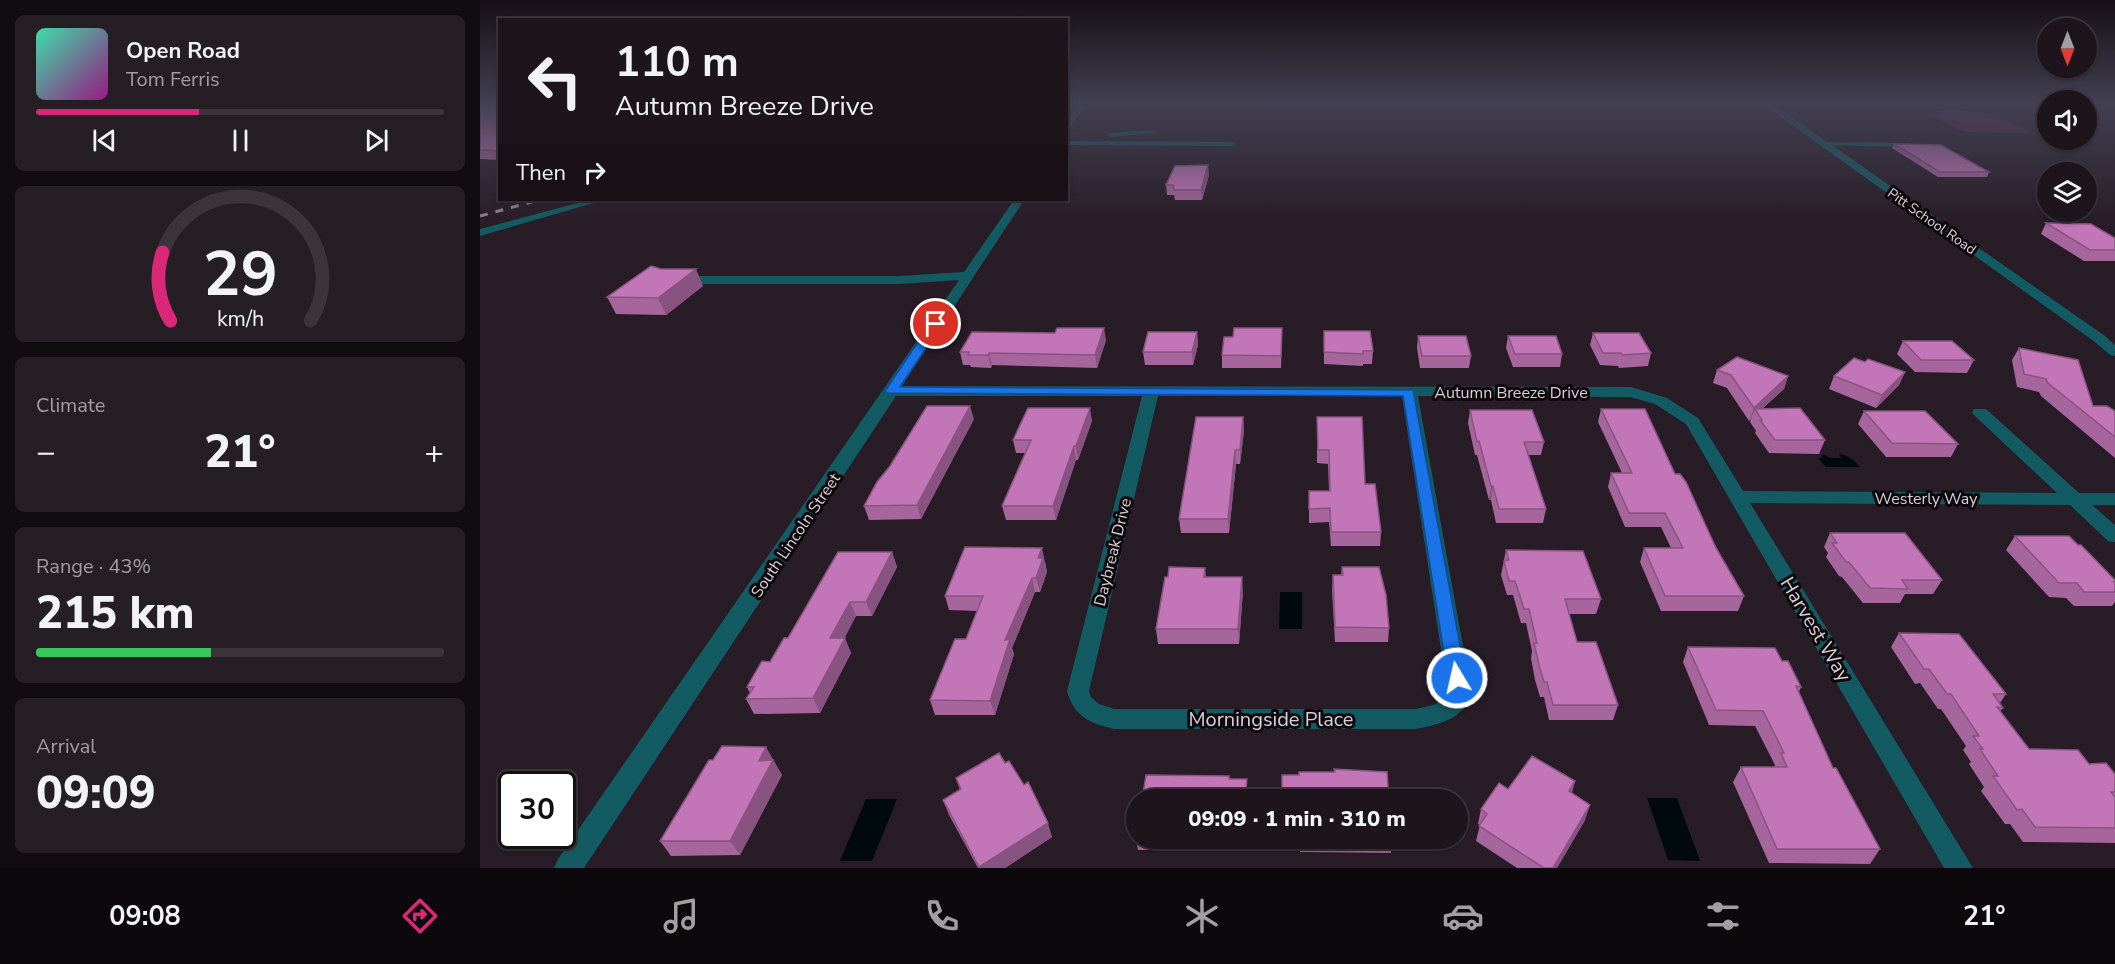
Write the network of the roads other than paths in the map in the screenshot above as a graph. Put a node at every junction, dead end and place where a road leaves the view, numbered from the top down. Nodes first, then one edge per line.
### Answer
1 (1068, 143) edge
2 (1233, 144) dead end
3 (1823, 144) joint
4 (1913, 145) edge
5 (594, 201) edge
6 (1018, 201) edge
7 (480, 233) edge
8 (967, 276) junction
9 (669, 280) edge
10 (2100, 339) junction
11 (2115, 346) edge
12 (2115, 352) edge
13 (892, 391) junction
14 (1151, 392) junction
15 (1408, 392) junction
16 (1661, 401) joint
17 (1980, 412) dead end
18 (1737, 497) junction
19 (2074, 499) junction
20 (2115, 499) edge
21 (2115, 536) edge
22 (1086, 710) joint
23 (568, 868) edge
24 (1959, 868) edge

1 - 2 lane
3 - 4 lane
3 - 10 street, Pitt School Road
5 - 7 street
6 - 8 street, South Lincoln Street
8 - 9 street
8 - 13 street, South Lincoln Street
10 - 11 street, Pitt School Road
10 - 12 street, Pitt School Road
13 - 14 street, Autumn Breeze Drive
13 - 23 street, South Lincoln Street
14 - 15 street, Autumn Breeze Drive
14 - 22 street, Daybreak Drive
15 - 16 street, Autumn Breeze Drive
15 - 22 street, Morningside Place
16 - 18 street, Harvest Way
17 - 19 street
18 - 19 street, Westerly Way
18 - 24 street, Harvest Way
19 - 20 street, Westerly Way
19 - 21 street

